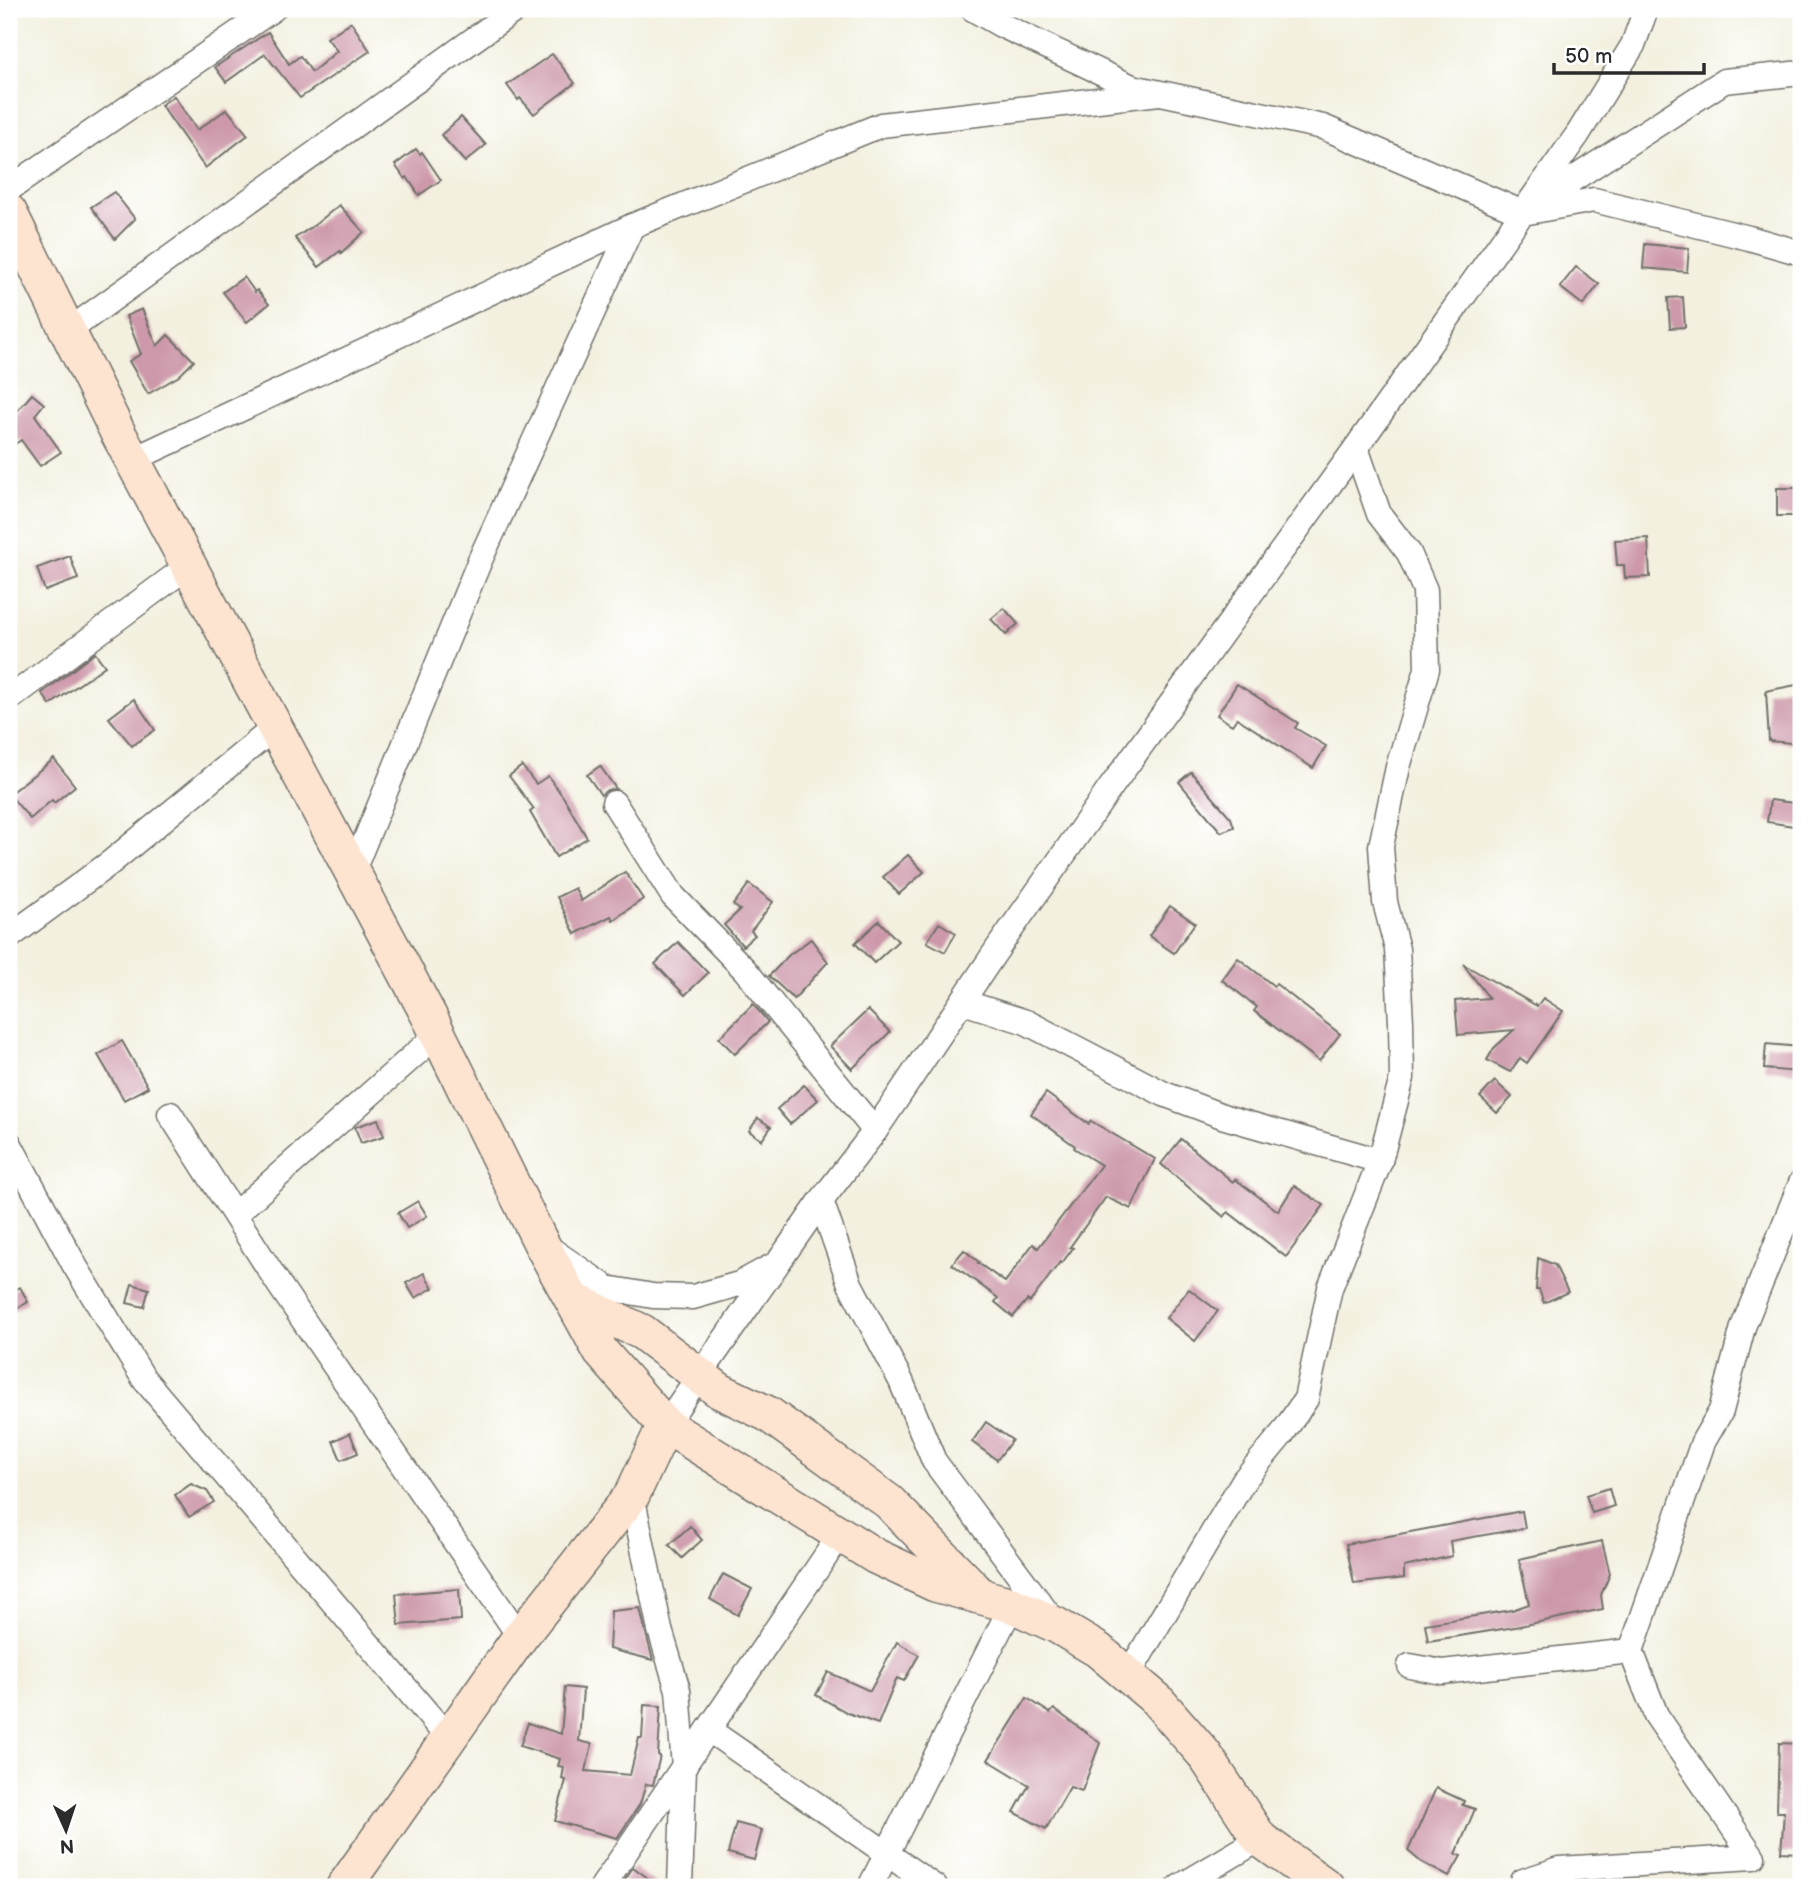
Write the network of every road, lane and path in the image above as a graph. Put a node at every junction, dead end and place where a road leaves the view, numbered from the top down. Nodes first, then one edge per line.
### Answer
1 (273, 9) edge
2 (516, 9) edge
3 (973, 9) edge
4 (1646, 9) edge
5 (1801, 73) edge
6 (1159, 93) junction
7 (9, 189) edge
8 (9, 212) edge
9 (1523, 213) junction
10 (632, 226) junction
11 (1801, 253) edge
12 (68, 331) junction
13 (1356, 449) junction
14 (132, 460) junction
15 (188, 566) junction
16 (9, 699) edge
17 (274, 728) junction
18 (614, 803) dead end
19 (352, 873) junction
20 (9, 937) edge
21 (963, 1002) junction
22 (438, 1034) junction
23 (170, 1114) dead end
24 (875, 1131) junction
25 (9, 1143) edge
26 (1380, 1161) junction
27 (1801, 1183) edge
28 (821, 1201) junction
29 (235, 1214) junction
30 (541, 1243) junction
31 (777, 1264) junction
32 (573, 1300) junction
33 (700, 1376) junction
34 (666, 1425) junction
35 (632, 1495) junction
36 (840, 1535) junction
37 (996, 1601) junction
38 (1056, 1625) junction
39 (520, 1637) junction
40 (1631, 1651) junction
41 (1410, 1666) dead end
42 (1128, 1675) junction
43 (709, 1730) junction
44 (449, 1739) junction
45 (684, 1767) junction
46 (1260, 1839) junction
47 (887, 1854) junction
48 (344, 1887) edge
49 (602, 1887) edge
50 (680, 1887) edge
51 (870, 1887) edge
52 (935, 1887) edge
53 (1179, 1887) edge
54 (1327, 1887) edge
55 (1522, 1887) edge

1 - 7 street
2 - 12 street
3 - 6 street
4 - 9 street
5 - 9 street
6 - 9 street
6 - 10 street
8 - 12 street
9 - 11 street
9 - 13 street
10 - 14 street
10 - 19 street
12 - 14 street
13 - 21 street
13 - 26 street
14 - 15 street
15 - 16 street
15 - 17 street
17 - 19 street
17 - 20 street
18 - 24 street
19 - 22 street
21 - 24 street
21 - 26 street
22 - 29 street
22 - 30 street
23 - 29 street
24 - 28 street
25 - 44 street
26 - 42 street
27 - 40 street
28 - 31 street
28 - 38 street
29 - 39 street
30 - 31 street
30 - 32 street
31 - 33 street
32 - 33 street
32 - 34 street
33 - 34 street
33 - 37 street
34 - 35 street
34 - 36 street
35 - 39 street
35 - 45 street
36 - 37 street
36 - 43 street
37 - 38 street
37 - 47 street
38 - 42 street
39 - 44 street
40 - 41 street
40 - 55 street
42 - 46 street
43 - 45 street
43 - 47 street
44 - 48 street
45 - 49 street
45 - 50 street
46 - 53 street
46 - 54 street
47 - 51 street
47 - 52 street

